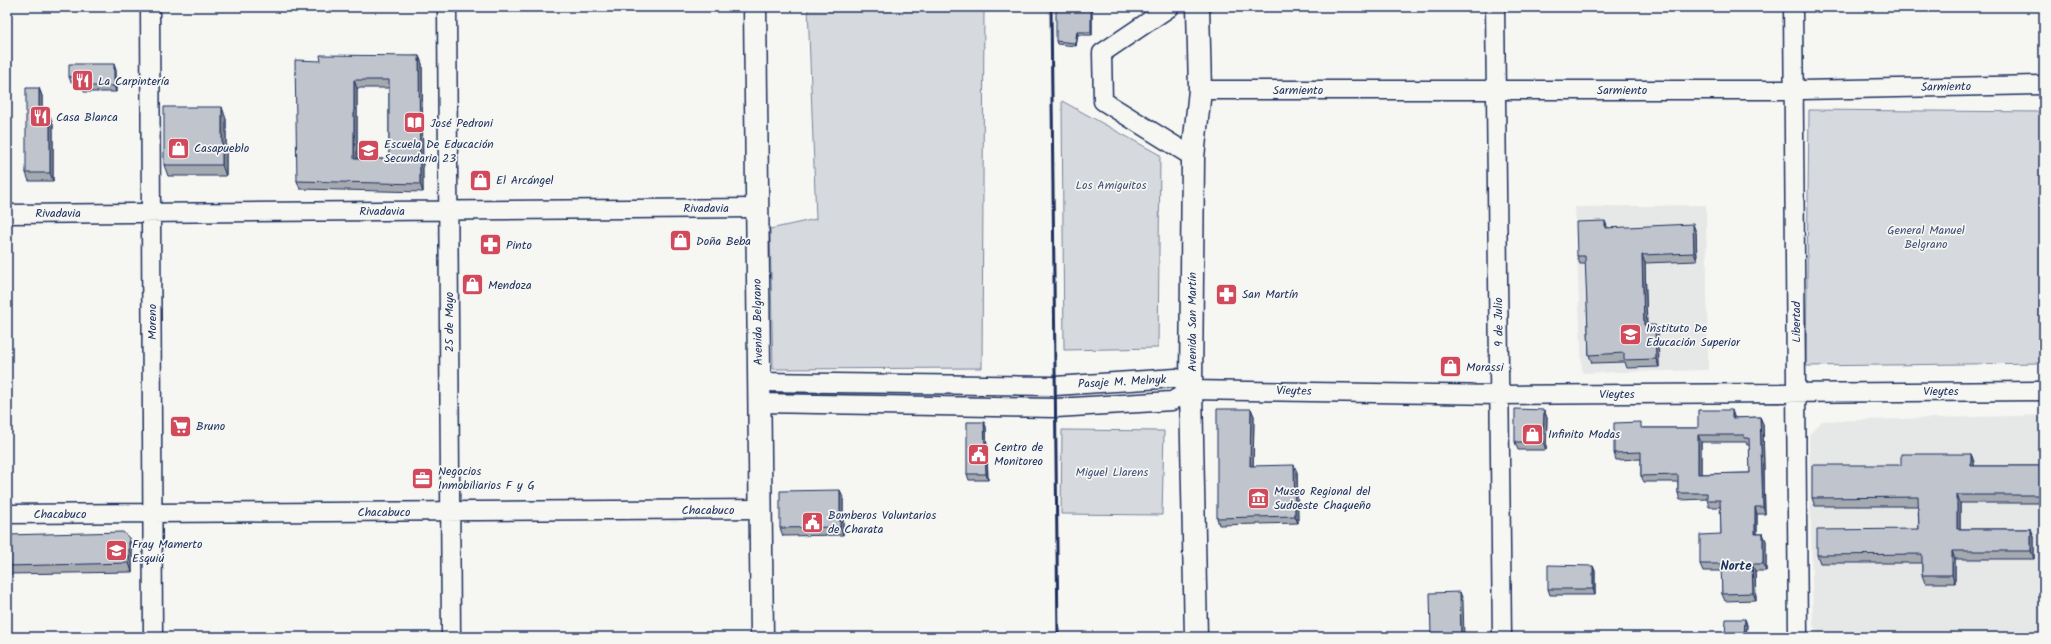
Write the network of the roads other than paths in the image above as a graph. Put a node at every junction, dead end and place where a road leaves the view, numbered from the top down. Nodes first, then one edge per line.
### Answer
1 (150, 7) edge
2 (448, 7) edge
3 (755, 7) edge
4 (1170, 7) edge
5 (1198, 7) edge
6 (1495, 7) edge
7 (1793, 7) edge
8 (2044, 85) edge
9 (1200, 90) junction
10 (1496, 90) junction
11 (1794, 90) junction
12 (1193, 157) junction
13 (757, 208) junction
14 (449, 210) junction
15 (151, 212) junction
16 (7, 214) edge
17 (1191, 390) junction
18 (2044, 391) edge
19 (759, 392) junction
20 (1797, 392) junction
21 (1499, 395) junction
22 (760, 509) junction
23 (450, 511) junction
24 (152, 513) junction
25 (7, 514) edge
26 (153, 637) edge
27 (451, 637) edge
28 (762, 637) edge
29 (1196, 637) edge
30 (1502, 637) edge
31 (1798, 637) edge

1 - 15 street, Moreno
2 - 14 street, 25 de Mayo
3 - 13 main road, Avenida Belgrano
4 - 12 street
5 - 9 main road, Avenida San Martín
6 - 10 street, 9 de Julio
7 - 11 street, Libertad
8 - 11 street, Sarmiento
9 - 10 street, Sarmiento
9 - 12 main road, Avenida San Martín
10 - 11 street, Sarmiento
10 - 21 street, 9 de Julio
11 - 20 street, Libertad
12 - 17 main road, Avenida San Martín
13 - 14 street, Rivadavia
13 - 19 main road, Avenida Belgrano
14 - 15 street, Rivadavia
14 - 23 street, 25 de Mayo
15 - 16 street, Rivadavia
15 - 24 street, Moreno
17 - 19 street, Pasaje M. Melnyk
17 - 21 street, Vieytes
17 - 29 main road, Avenida San Martín
18 - 20 street, Vieytes
19 - 22 main road, Avenida Belgrano
20 - 21 street, Vieytes
20 - 31 street, Libertad
21 - 30 street, 9 de Julio
22 - 23 street, Chacabuco
22 - 28 main road, Avenida Belgrano
23 - 24 street, Chacabuco
23 - 27 street, 25 de Mayo
24 - 25 street, Chacabuco
24 - 26 street, Moreno

